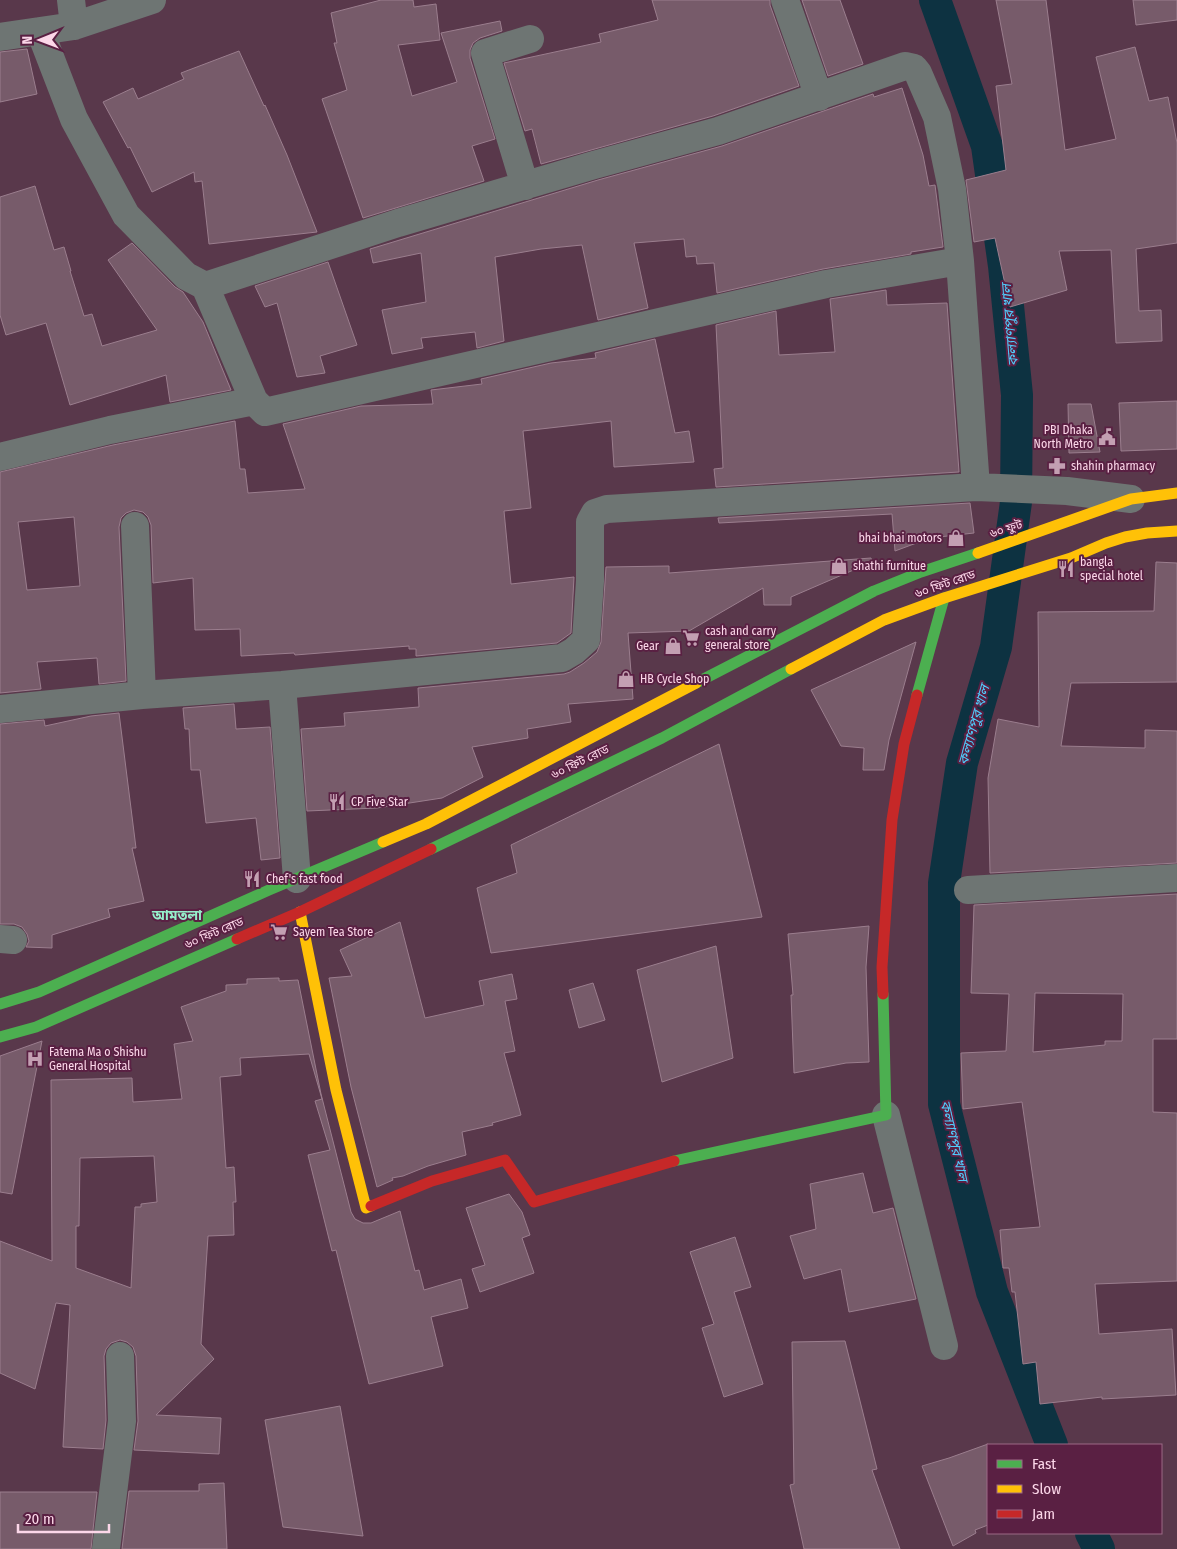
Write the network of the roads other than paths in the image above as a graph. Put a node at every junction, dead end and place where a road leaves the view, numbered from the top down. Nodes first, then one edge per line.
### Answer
1 (152, 0) edge
2 (785, 0) edge
3 (73, 13) edge
4 (40, 31) junction
5 (0, 37) edge
6 (530, 38) dead end
7 (819, 97) junction
8 (525, 186) junction
9 (960, 261) junction
10 (205, 286) junction
11 (254, 401) junction
12 (0, 457) edge
13 (980, 488) junction
14 (1177, 494) edge
15 (1131, 499) junction
16 (135, 526) dead end
17 (1177, 531) edge
18 (963, 557) joint
19 (944, 598) junction
20 (282, 685) junction
21 (142, 695) junction
22 (0, 710) edge
23 (1177, 878) edge
24 (297, 879) junction
25 (968, 890) dead end
26 (300, 912) junction
27 (0, 1004) edge
28 (0, 1038) edge
29 (886, 1115) junction
30 (944, 1346) dead end
31 (120, 1356) dead end
32 (106, 1549) edge

1 - 3 street
2 - 7 street
3 - 4 street
4 - 5 street
4 - 10 street
6 - 8 street
7 - 8 street
7 - 9 street
8 - 10 street
9 - 11 street
9 - 13 street
10 - 11 street
11 - 12 street
13 - 15 street
13 - 20 street
14 - 15 street
15 - 18 street, ৬০ ফুট
16 - 21 street
17 - 19 street, ৬০ ফিট রোড
18 - 24 street, ৬০ ফিট রোড
19 - 26 street, ৬০ ফিট রোড
19 - 29 street
20 - 21 street
20 - 24 street
21 - 22 street
23 - 25 street
24 - 27 street, ৬০ ফিট রোড
26 - 28 street, ৬০ ফিট রোড
26 - 29 street
29 - 30 street
31 - 32 street

